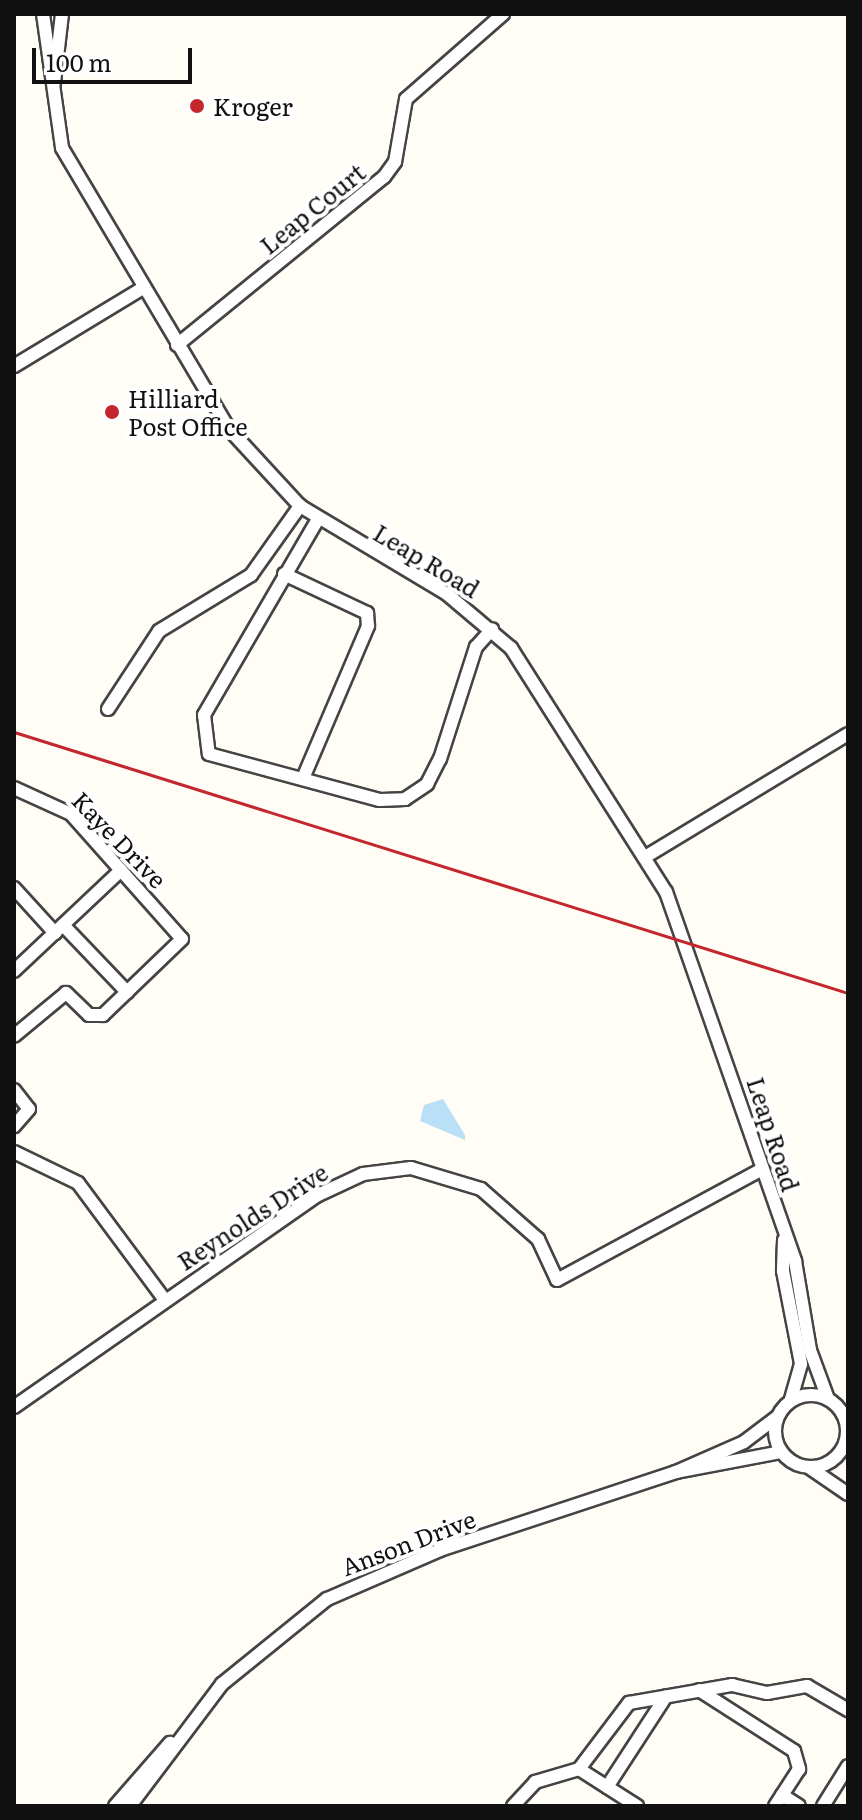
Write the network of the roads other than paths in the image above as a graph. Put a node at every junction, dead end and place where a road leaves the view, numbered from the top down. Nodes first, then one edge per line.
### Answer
1 (43, 14) edge
2 (62, 14) edge
3 (503, 14) edge
4 (53, 86) junction
5 (143, 288) junction
6 (177, 345) junction
7 (14, 366) edge
8 (300, 506) junction
9 (318, 519) junction
10 (284, 574) junction
11 (492, 629) junction
12 (108, 709) dead end
13 (848, 734) edge
14 (304, 776) junction
15 (14, 788) edge
16 (645, 857) junction
17 (121, 870) junction
18 (14, 888) edge
19 (59, 929) junction
20 (14, 971) edge
21 (127, 992) junction
22 (14, 1036) edge
23 (14, 1090) edge
24 (14, 1126) edge
25 (14, 1152) edge
26 (762, 1169) junction
27 (784, 1240) junction
28 (165, 1300) junction
29 (828, 1399) junction
30 (791, 1400) junction
31 (14, 1407) edge
32 (777, 1417) junction
33 (846, 1451) edge
34 (781, 1452) junction
35 (807, 1467) junction
36 (676, 1472) junction
37 (848, 1494) edge
38 (699, 1690) junction
39 (666, 1696) junction
40 (848, 1710) edge
41 (194, 1717) junction
42 (848, 1766) edge
43 (579, 1769) junction
44 (607, 1787) junction
45 (778, 1801) edge
46 (633, 1805) edge
47 (115, 1806) edge
48 (130, 1806) edge
49 (513, 1806) edge
50 (799, 1806) edge
51 (823, 1806) edge

1 - 4 street, Leap Road
2 - 4 street, Leap Road
3 - 6 street, Leap Court
4 - 5 street, Leap Road
5 - 6 street, Leap Road
5 - 7 street
6 - 8 street, Leap Road
8 - 9 street, Leap Road
8 - 12 street
9 - 10 street
9 - 11 street, Leap Road
10 - 14 street
10 - 14 street
11 - 14 street
11 - 16 street, Leap Road
13 - 16 street
15 - 17 street, Kaye Drive
16 - 26 street, Leap Road
17 - 19 street
17 - 21 street, Kaye Drive
18 - 19 street
19 - 20 street
19 - 21 street
21 - 22 street
23 - 24 street
25 - 28 street
26 - 27 street, Leap Road
26 - 28 street, Reynolds Drive
27 - 29 street, Leap Road
27 - 30 street, Leap Road
28 - 31 street, Reynolds Drive
29 - 30 street
29 - 33 street
30 - 32 street
32 - 34 street
32 - 36 street, Anson Drive
33 - 35 street
34 - 35 street
34 - 36 street, Anson Drive
35 - 37 street
36 - 41 street, Anson Drive
38 - 39 street
38 - 40 street
38 - 45 street
39 - 43 street
39 - 44 street
41 - 47 street, Anson Drive
41 - 48 street, Anson Drive
42 - 51 street
43 - 44 street
43 - 49 street
44 - 46 street
45 - 50 street

